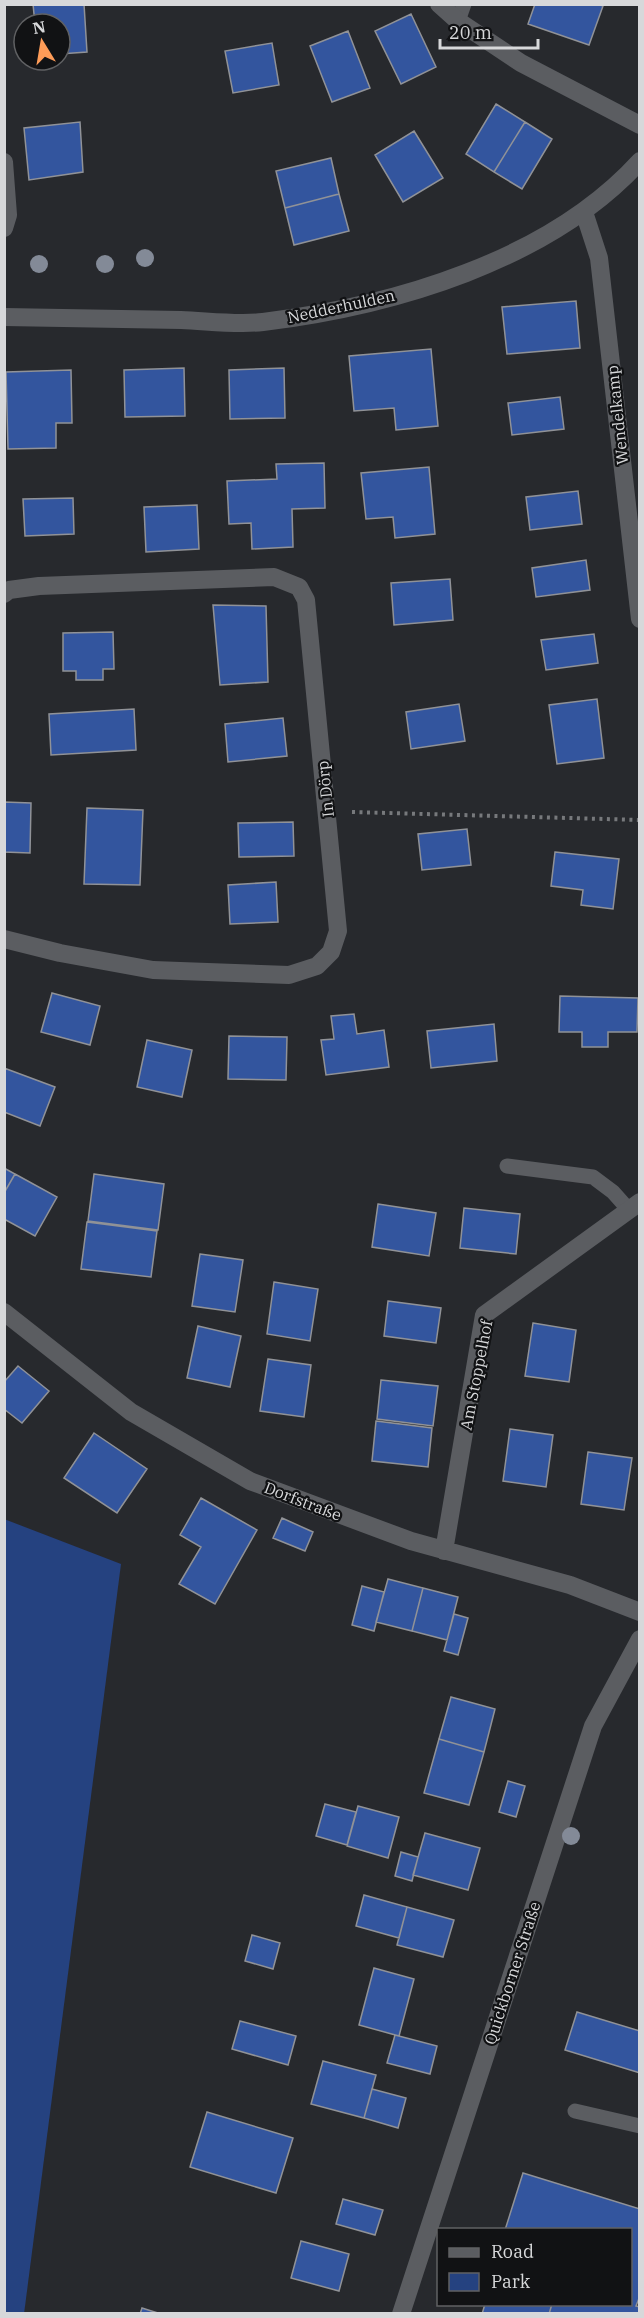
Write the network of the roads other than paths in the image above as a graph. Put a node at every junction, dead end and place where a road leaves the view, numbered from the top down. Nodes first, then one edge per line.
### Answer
1 (439, 4) edge
2 (461, 13) edge
3 (639, 125) edge
4 (639, 161) edge
5 (4, 162) edge
6 (584, 212) junction
7 (4, 228) edge
8 (4, 317) edge
9 (4, 594) edge
10 (639, 619) edge
11 (4, 939) edge
12 (507, 1166) dead end
13 (634, 1206) edge
14 (4, 1312) edge
15 (444, 1551) junction
16 (639, 1611) edge
17 (639, 1639) edge
18 (575, 2111) dead end
19 (639, 2126) edge
20 (401, 2313) edge

1 - 2 street
2 - 3 street
4 - 6 street, Nedderhulden
5 - 7 street
6 - 8 street, Nedderhulden
6 - 10 street, Wendelkamp
9 - 11 street, In Dörp
12 - 13 lane
13 - 15 street, Am Stoppelhof
14 - 15 street, Dorfstraße
15 - 16 street, Dorfstraße
17 - 20 street, Quickborner Straße
18 - 19 lane

